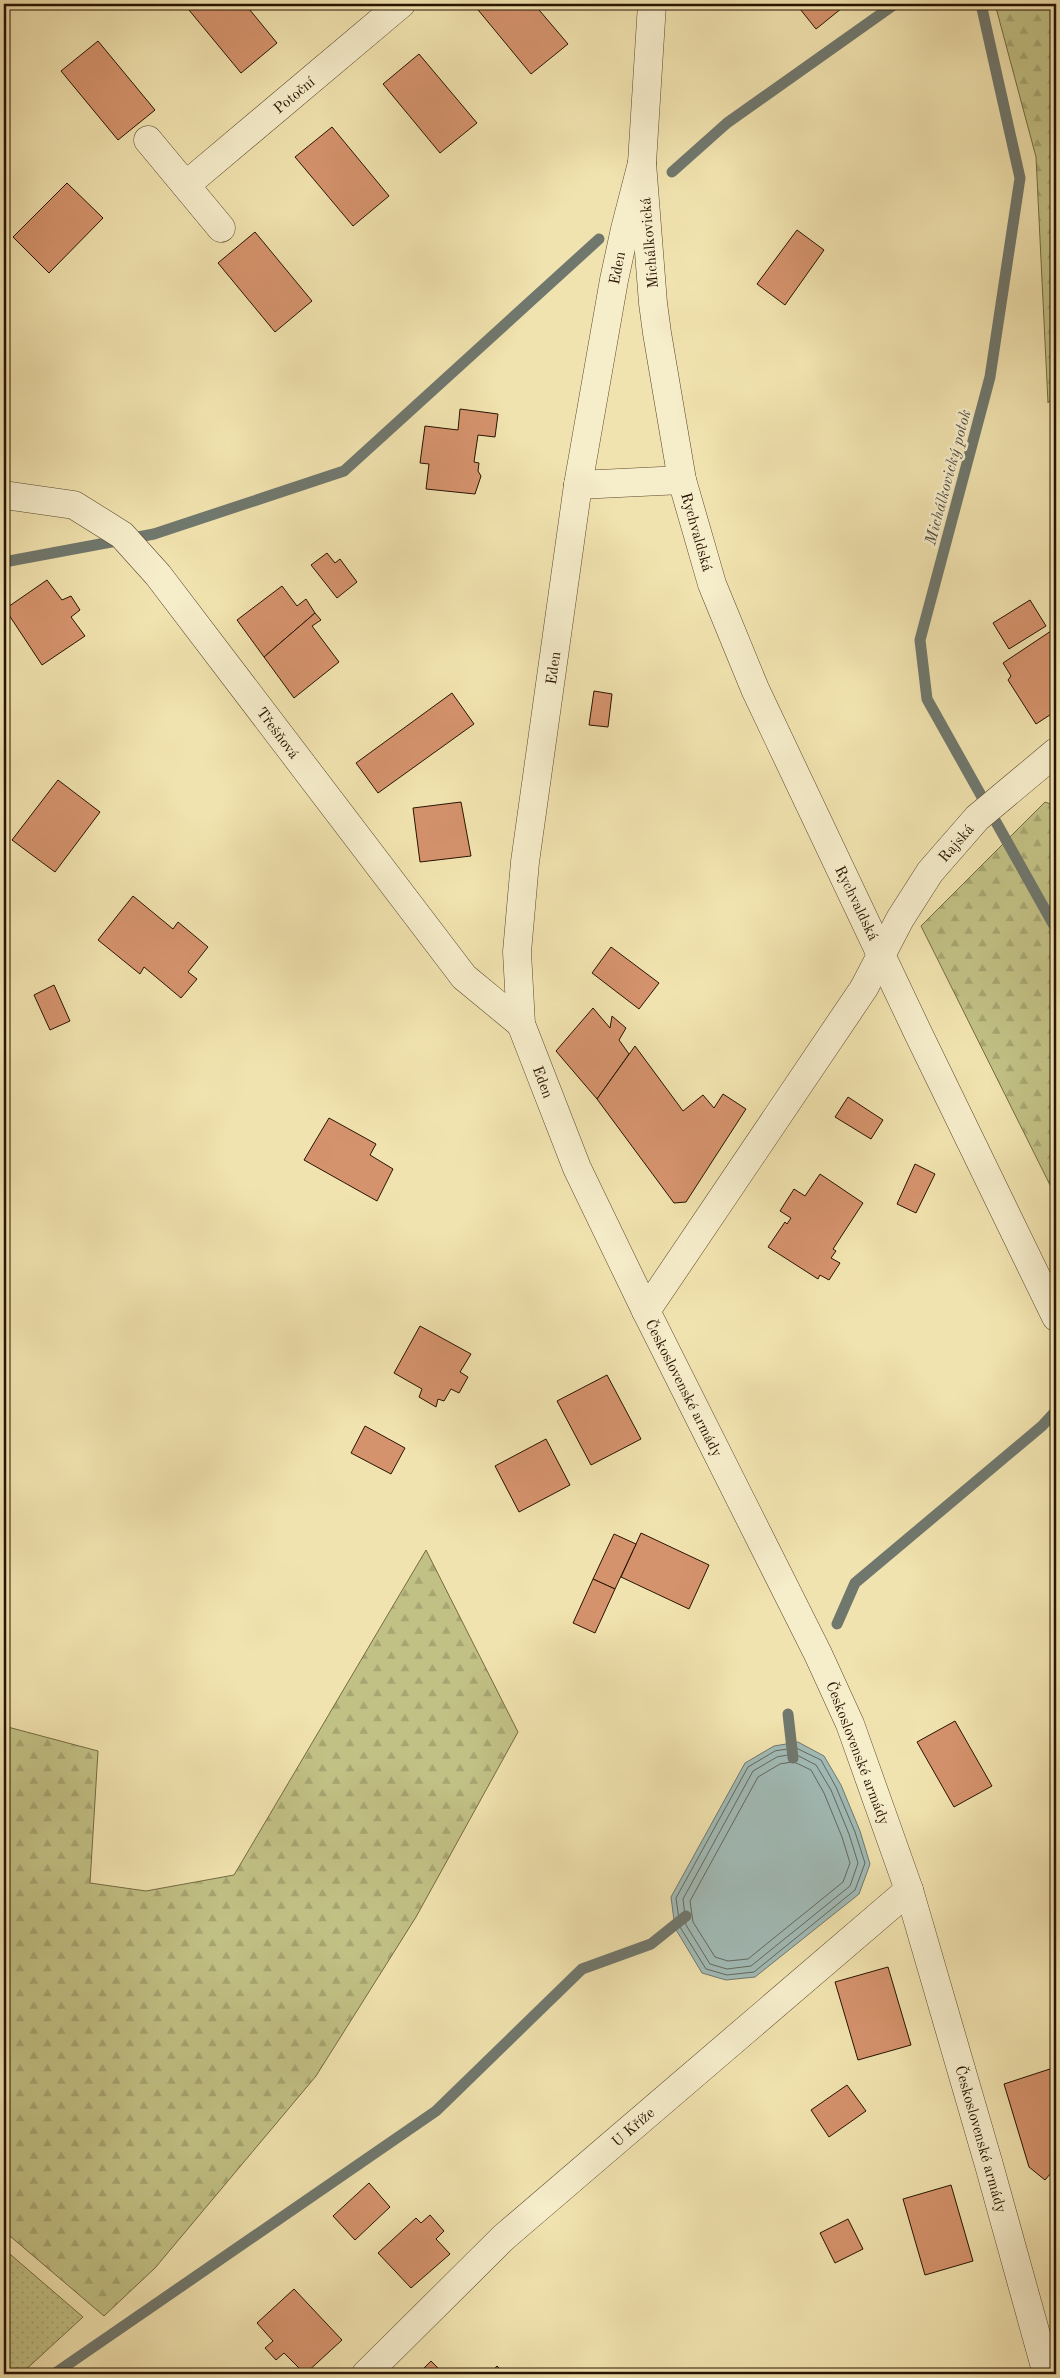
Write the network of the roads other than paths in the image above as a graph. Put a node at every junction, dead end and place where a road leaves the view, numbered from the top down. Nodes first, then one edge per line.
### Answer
1 (401, 4) edge
2 (652, 4) edge
3 (148, 140) dead end
4 (642, 164) junction
5 (186, 186) junction
6 (221, 228) dead end
7 (682, 480) junction
8 (578, 485) junction
9 (4, 495) edge
10 (1056, 752) edge
11 (882, 955) junction
12 (521, 1024) junction
13 (577, 1168) joint
14 (646, 1311) junction
15 (1056, 1316) edge
16 (909, 1890) junction
17 (1048, 2360) edge
18 (366, 2374) edge

1 - 5 street, Potoční
2 - 4 street, Michálkovická
3 - 5 street
4 - 7 street, Michálkovická
4 - 8 street, Eden
5 - 6 street
7 - 8 street
7 - 11 street, Rychvaldská
8 - 12 street, Eden
9 - 12 street, Třešňová
10 - 11 street, Rajská
11 - 14 street, Rajská
11 - 15 street, Rychvaldská
12 - 13 street, Eden
13 - 14 street, Československé armády
14 - 16 street, Československé armády
16 - 17 street, Československé armády
16 - 18 street, U Kříže

